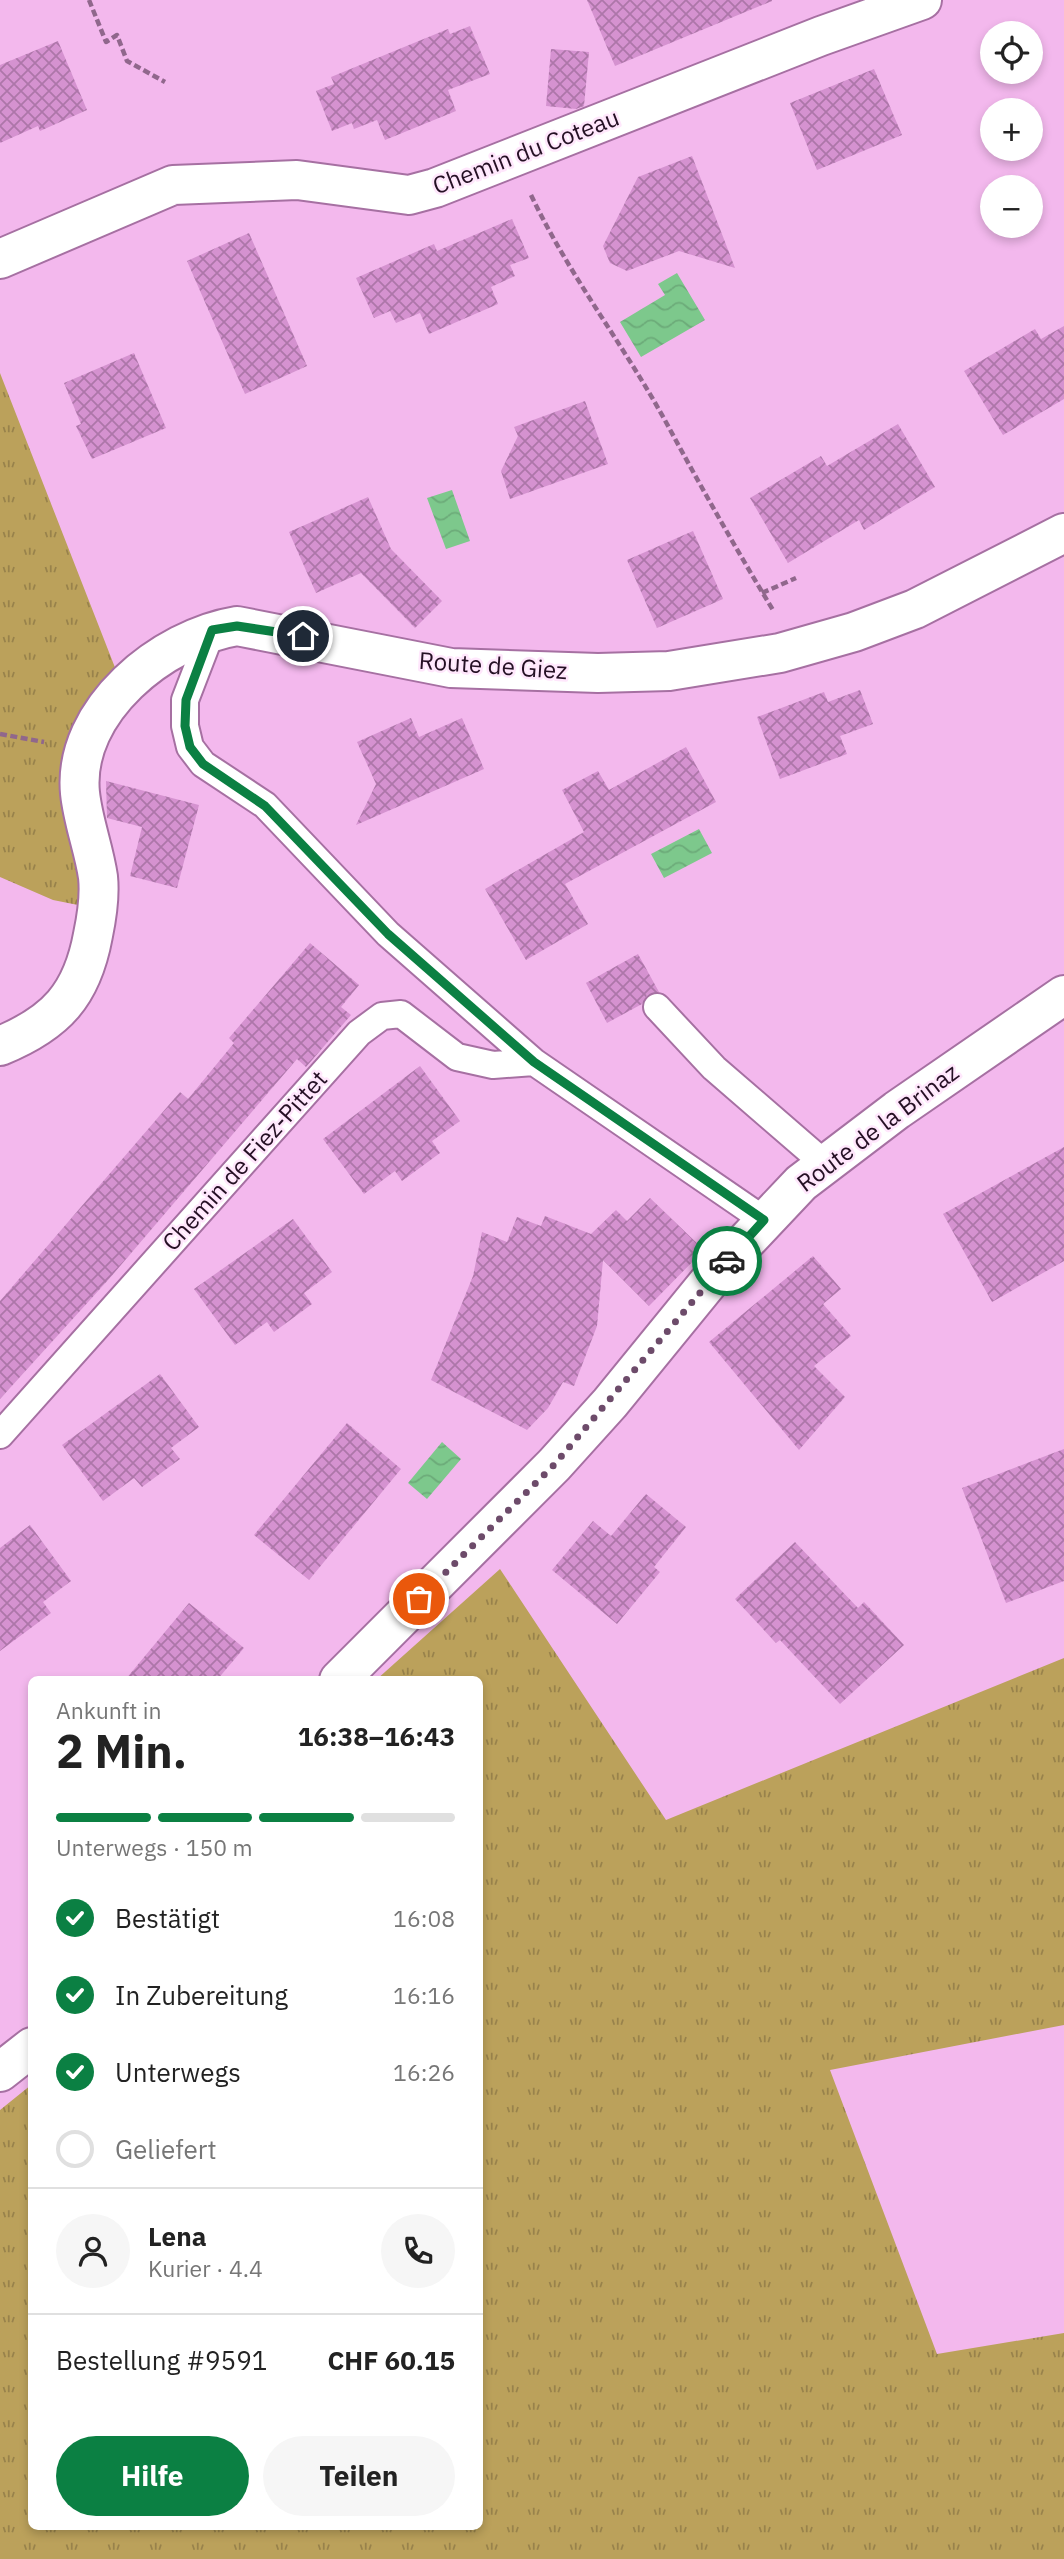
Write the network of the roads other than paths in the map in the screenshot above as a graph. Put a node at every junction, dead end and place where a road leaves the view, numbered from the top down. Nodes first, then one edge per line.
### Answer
1 (922, 0) edge
2 (0, 259) edge
3 (1064, 533) edge
4 (212, 630) junction
5 (1064, 995) edge
6 (657, 1007) dead end
7 (0, 1046) edge
8 (534, 1062) junction
9 (825, 1164) junction
10 (764, 1220) junction
11 (0, 1435) edge
12 (343, 1676) edge
13 (28, 2050) edge
14 (0, 2072) edge

1 - 2 street, Chemin du Coteau
3 - 4 street, Route de Giez
4 - 7 street, Route de Giez
4 - 8 lane
5 - 9 street, Route de la Brinaz
6 - 9 lane
8 - 10 lane
8 - 11 lane, Chemin de Fiez-Pittet
9 - 10 street, Route de la Brinaz
10 - 12 street, Route de la Brinaz
13 - 14 street

